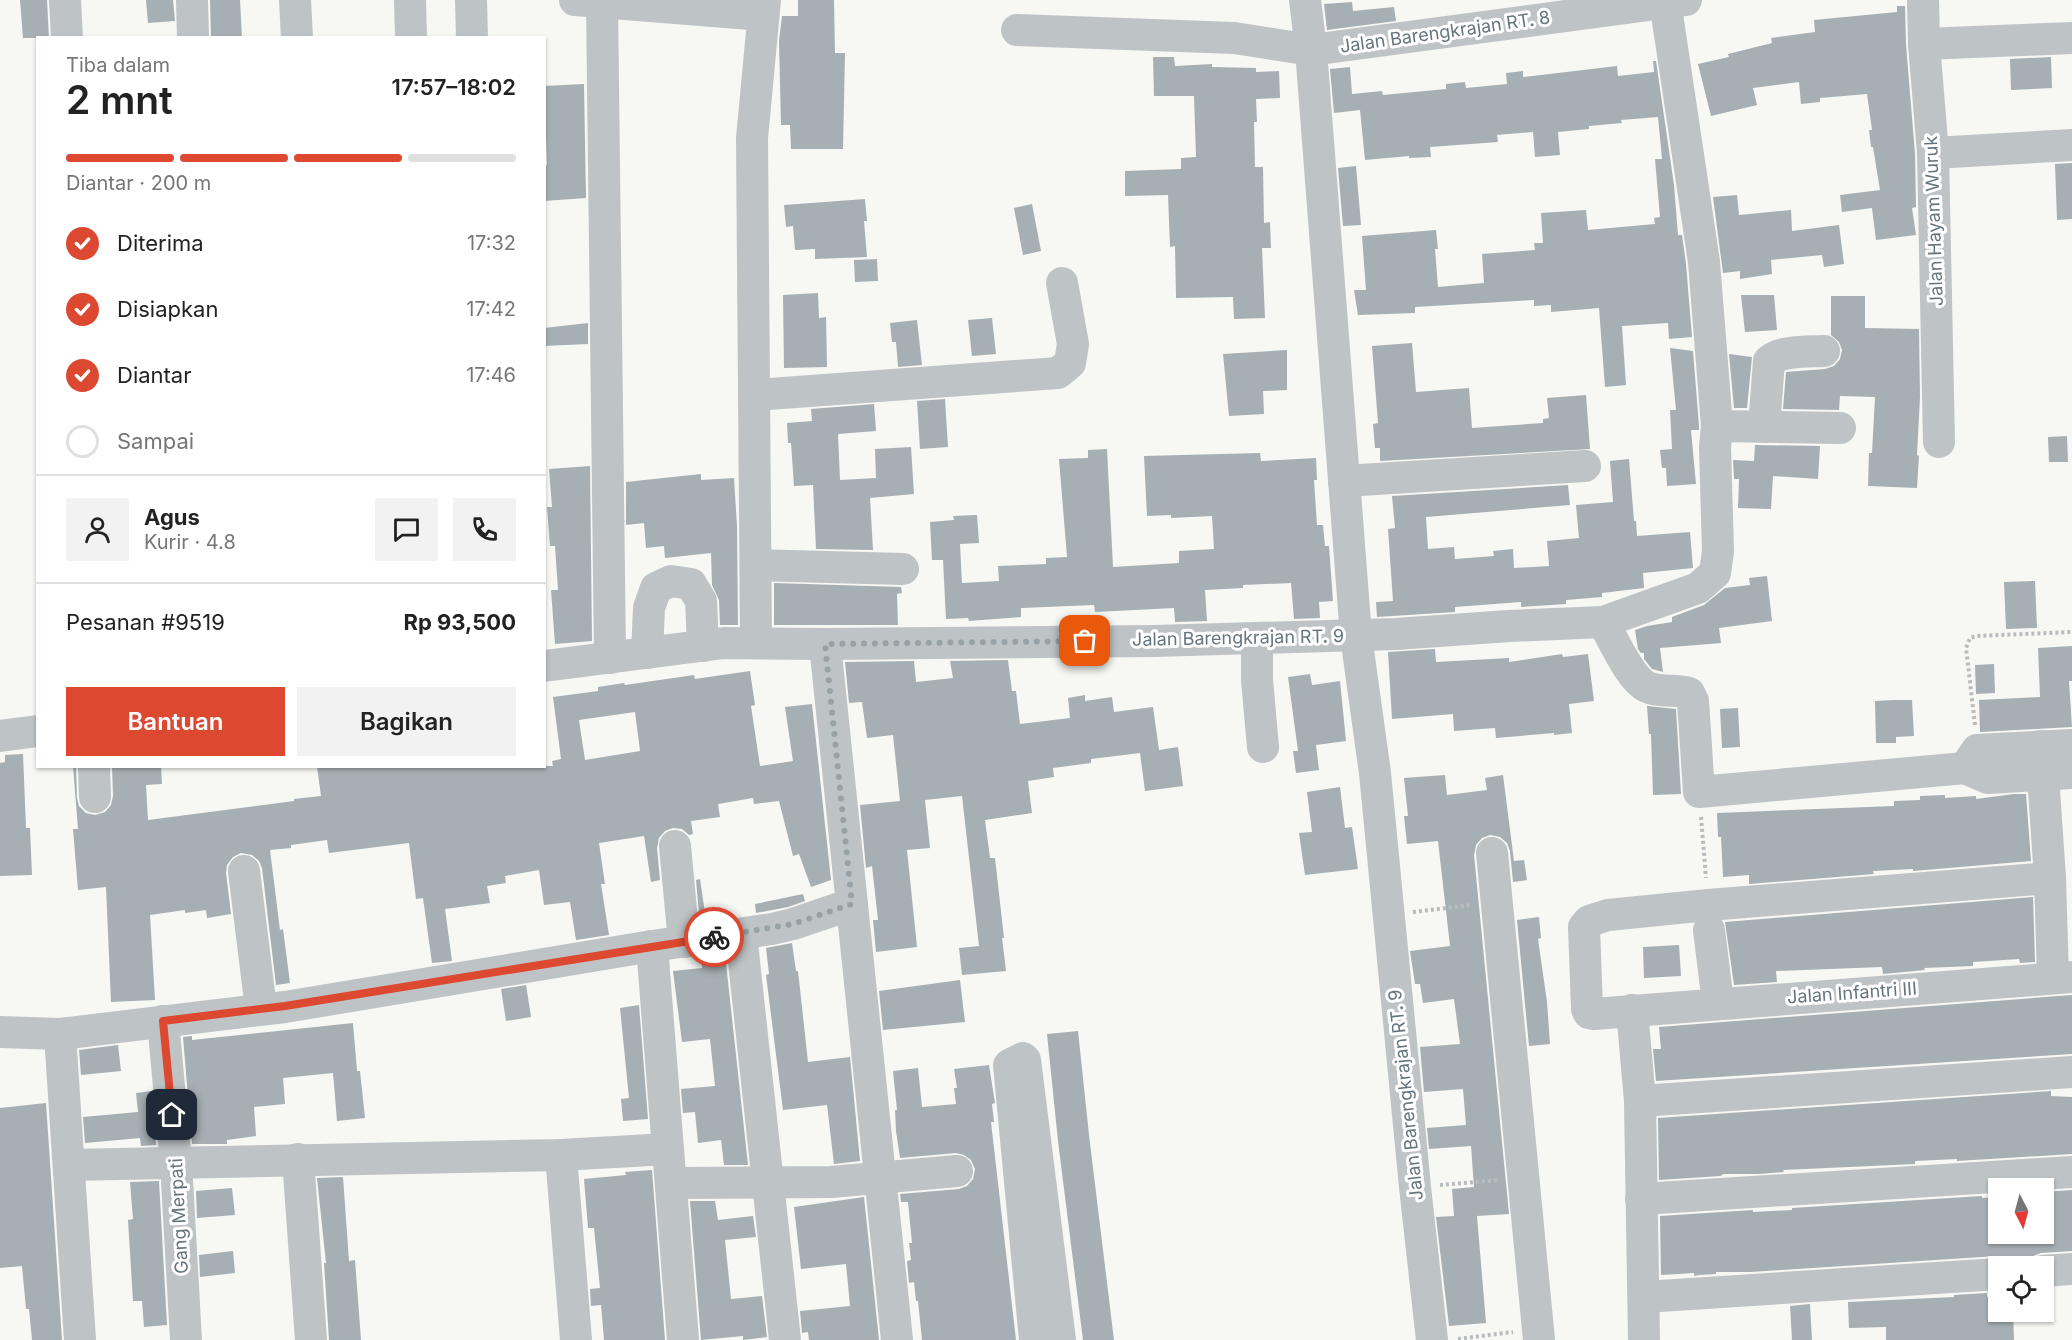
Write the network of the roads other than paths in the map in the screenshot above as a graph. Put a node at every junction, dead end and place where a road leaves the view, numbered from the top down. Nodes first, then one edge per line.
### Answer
1 (65, 0) edge
2 (192, 0) edge
3 (295, 0) edge
4 (410, 0) edge
5 (471, 0) edge
6 (1305, 0) edge
7 (1923, 0) edge
8 (589, 1) edge
9 (1676, 1) edge
10 (764, 7) edge
11 (1017, 30) dead end
12 (67, 36) edge
13 (193, 36) edge
14 (297, 36) edge
15 (411, 36) edge
16 (472, 36) edge
17 (2072, 38) edge
18 (1924, 44) junction
19 (1311, 50) junction
20 (2072, 145) edge
21 (1933, 153) junction
22 (1062, 283) dead end
23 (1824, 351) dead end
24 (755, 395) junction
25 (1718, 426) junction
26 (1764, 427) junction
27 (1840, 428) dead end
28 (1939, 442) dead end
29 (1585, 466) dead end
30 (1344, 481) junction
31 (756, 564) junction
32 (903, 569) dead end
33 (1603, 622) junction
34 (1356, 636) junction
35 (1257, 638) junction
36 (756, 643) junction
37 (825, 644) junction
38 (703, 646) junction
39 (647, 653) junction
40 (610, 658) junction
41 (546, 666) edge
42 (36, 731) edge
43 (0, 736) edge
44 (2072, 745) edge
45 (1263, 747) dead end
46 (2053, 765) edge
47 (675, 846) dead end
48 (1492, 853) dead end
49 (244, 871) dead end
50 (2050, 878) junction
51 (852, 904) junction
52 (1708, 917) junction
53 (741, 934) junction
54 (684, 942) junction
55 (652, 946) junction
56 (2063, 977) edge
57 (1718, 1003) junction
58 (261, 1009) junction
59 (1632, 1010) junction
60 (163, 1021) junction
61 (0, 1032) edge
62 (60, 1034) junction
63 (2072, 1072) edge
64 (1640, 1101) junction
65 (668, 1149) junction
66 (561, 1155) junction
67 (298, 1159) junction
68 (176, 1162) junction
69 (69, 1165) junction
70 (957, 1171) dead end
71 (2072, 1172) edge
72 (881, 1178) junction
73 (671, 1183) junction
74 (768, 1183) junction
75 (1641, 1199) junction
76 (2072, 1269) edge
77 (2054, 1270) edge
78 (1988, 1275) edge
79 (1042, 1295) junction
80 (1644, 1298) junction
81 (1538, 1335) edge
82 (80, 1340) edge
83 (186, 1340) edge
84 (311, 1340) edge
85 (576, 1340) edge
86 (683, 1340) edge
87 (785, 1340) edge
88 (897, 1340) edge
89 (1035, 1340) edge
90 (1060, 1340) edge
91 (1432, 1340) edge
92 (1644, 1340) edge

1 - 12 street
2 - 13 street
3 - 14 street
4 - 15 street
5 - 16 street
6 - 19 street, Jalan Barengkrajan RT. 9
7 - 18 street, Jalan Hayam Wuruk
8 - 10 street
8 - 40 street
9 - 19 street, Jalan Barengkrajan RT. 8
9 - 25 street, Jalan Barengkrajan RT. 9
10 - 24 street
11 - 19 street, Jalan Barengkrajan RT. 8
17 - 18 street
18 - 21 street, Jalan Hayam Wuruk
19 - 30 street, Jalan Barengkrajan RT. 9
20 - 21 street
21 - 28 street, Jalan Hayam Wuruk
22 - 24 street
23 - 26 street
24 - 31 street
25 - 26 street
25 - 33 street, Jalan Barengkrajan RT. 9
26 - 27 street
29 - 30 street
30 - 34 street, Jalan Barengkrajan RT. 9
31 - 32 street
31 - 36 street
33 - 34 street, Jalan Barengkrajan RT. 9
33 - 46 street
34 - 35 street, Jalan Barengkrajan RT. 9
34 - 91 street, Jalan Barengkrajan RT. 9
35 - 37 street, Jalan Barengkrajan RT. 9
35 - 45 street
36 - 37 street, Jalan Barengkrajan RT. 9
36 - 38 street, Jalan Barengkrajan RT. 9
37 - 51 street
38 - 39 street, Jalan Barengkrajan RT. 9
38 - 39 street
39 - 40 street, Jalan Barengkrajan RT. 9
40 - 41 street, Jalan Barengkrajan RT. 9
42 - 43 street
44 - 46 street
46 - 50 street
47 - 54 street
48 - 81 street
49 - 58 street
50 - 52 street
50 - 56 street
51 - 53 street
51 - 72 street
52 - 57 street
52 - 59 street, Jalan Infantri III
53 - 54 street
53 - 74 street
54 - 55 street
55 - 58 street
55 - 65 street
56 - 57 street, Jalan Infantri III
57 - 59 street, Jalan Infantri III
58 - 60 street
59 - 64 street
60 - 62 street
60 - 68 street, Gang Merpati
61 - 62 street
62 - 69 street
63 - 64 street
64 - 75 street
65 - 66 street
65 - 73 street
66 - 67 street
66 - 85 street
67 - 68 street
67 - 84 street
68 - 69 street
68 - 83 street, Gang Merpati
69 - 82 street
70 - 72 street
71 - 75 street
72 - 74 street
72 - 88 street
73 - 74 street
73 - 86 street
74 - 87 street
75 - 80 street
76 - 77 street
78 - 80 street
79 - 79 street
79 - 89 street
79 - 90 street
80 - 92 street

